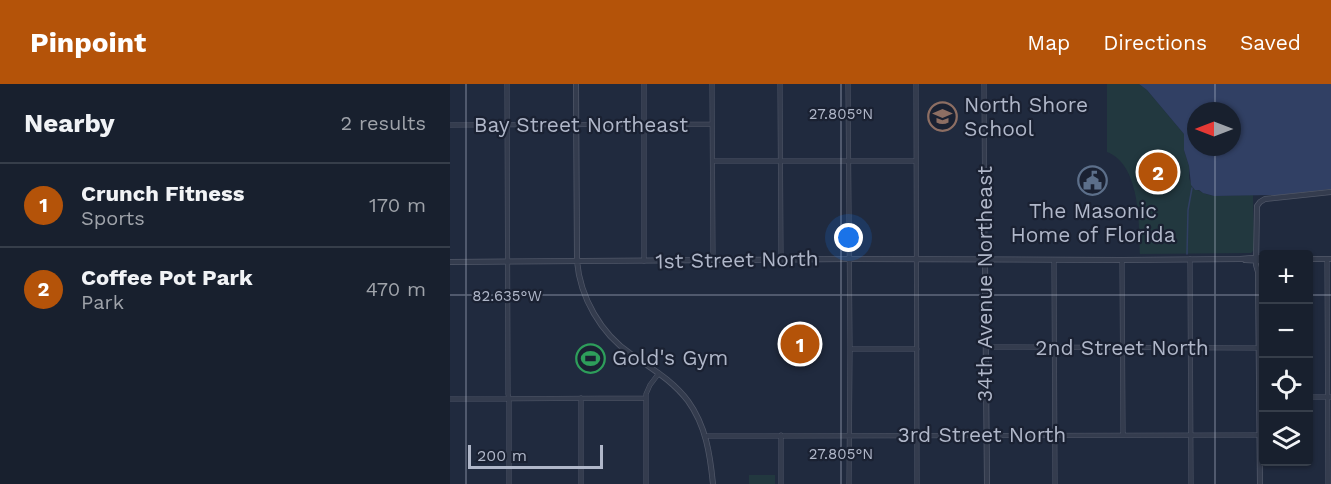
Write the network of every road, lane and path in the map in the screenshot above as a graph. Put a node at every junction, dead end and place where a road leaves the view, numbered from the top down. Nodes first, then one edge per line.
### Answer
1 (507, 84) edge
2 (576, 84) edge
3 (644, 84) edge
4 (712, 84) edge
5 (780, 84) edge
6 (848, 84) edge
7 (916, 84) edge
8 (984, 84) edge
9 (576, 124) junction
10 (712, 124) junction
11 (450, 125) edge
12 (507, 125) junction
13 (644, 125) junction
14 (712, 161) junction
15 (780, 161) junction
16 (916, 161) junction
17 (848, 162) junction
18 (1331, 192) edge
19 (849, 259) junction
20 (1190, 259) junction
21 (1258, 259) edge
22 (1313, 259) edge
23 (1329, 259) edge
24 (781, 260) junction
25 (916, 260) junction
26 (985, 260) junction
27 (1054, 260) junction
28 (1122, 260) junction
29 (507, 261) junction
30 (577, 261) junction
31 (644, 261) junction
32 (713, 261) junction
33 (450, 262) edge
34 (986, 347) junction
35 (1054, 348) junction
36 (1122, 348) junction
37 (1190, 348) junction
38 (1259, 348) joint
39 (850, 349) junction
40 (917, 349) junction
41 (660, 372) junction
42 (1313, 397) edge
43 (1329, 397) edge
44 (581, 398) junction
45 (645, 398) junction
46 (450, 399) edge
47 (509, 399) junction
48 (781, 435) junction
49 (849, 435) junction
50 (917, 435) junction
51 (987, 435) junction
52 (1055, 435) junction
53 (1123, 435) junction
54 (1191, 435) junction
55 (1259, 435) edge
56 (705, 436) junction
57 (1260, 466) edge
58 (509, 484) edge
59 (581, 484) edge
60 (646, 484) edge
61 (712, 484) edge
62 (781, 484) edge
63 (849, 484) edge
64 (917, 484) edge
65 (987, 484) edge
66 (1055, 484) edge
67 (1191, 484) edge
68 (1260, 484) edge
69 (1328, 484) edge

1 - 12 street
2 - 9 street
3 - 13 street
4 - 10 street
5 - 15 street
6 - 17 street
7 - 16 street
8 - 26 street, 34th Avenue Northeast
9 - 12 street, Bay Street Northeast
9 - 13 street, Bay Street Northeast
9 - 30 street
10 - 13 street, Bay Street Northeast
10 - 14 street
11 - 12 street, Bay Street Northeast
12 - 29 street
13 - 31 street
14 - 15 street
14 - 32 street
15 - 17 street
15 - 24 street
16 - 17 street
16 - 25 street
17 - 19 street
18 - 21 street
19 - 24 street, 1st Street North
19 - 25 street, 1st Street North
19 - 39 street
20 - 21 street, 1st Street North
20 - 28 street, 1st Street North
20 - 37 street
21 - 38 street
22 - 23 street
23 - 43 street
24 - 32 street, 1st Street North
25 - 26 street, 1st Street North
25 - 40 street
26 - 27 street, 1st Street North
26 - 34 street, 34th Avenue Northeast
27 - 28 street, 1st Street North
27 - 35 street
28 - 36 street
29 - 30 street, 1st Street North
29 - 33 street, 1st Street North
29 - 47 street
30 - 31 street, 1st Street North
30 - 41 street
31 - 32 street, 1st Street North
34 - 35 street, 2nd Street North
34 - 51 street, 34th Avenue Northeast
35 - 36 street, 2nd Street North
35 - 52 street
36 - 37 street, 2nd Street North
36 - 53 street
37 - 38 street, 2nd Street North
37 - 54 street
39 - 40 street
39 - 49 street
40 - 50 street
41 - 45 street
41 - 56 street
42 - 43 street
43 - 69 street
44 - 45 street
44 - 47 street
44 - 59 street
45 - 60 street
46 - 47 street
47 - 58 street
48 - 49 street, 3rd Street North
48 - 56 street, 3rd Street North
48 - 62 street
49 - 50 street, 3rd Street North
49 - 63 street
50 - 51 street, 3rd Street North
50 - 64 street
51 - 52 street, 3rd Street North
51 - 65 street, 34th Avenue Northeast
52 - 53 street, 3rd Street North
52 - 66 street
53 - 54 street, 3rd Street North
54 - 55 street, 3rd Street North
54 - 67 street
56 - 61 street
57 - 68 street

